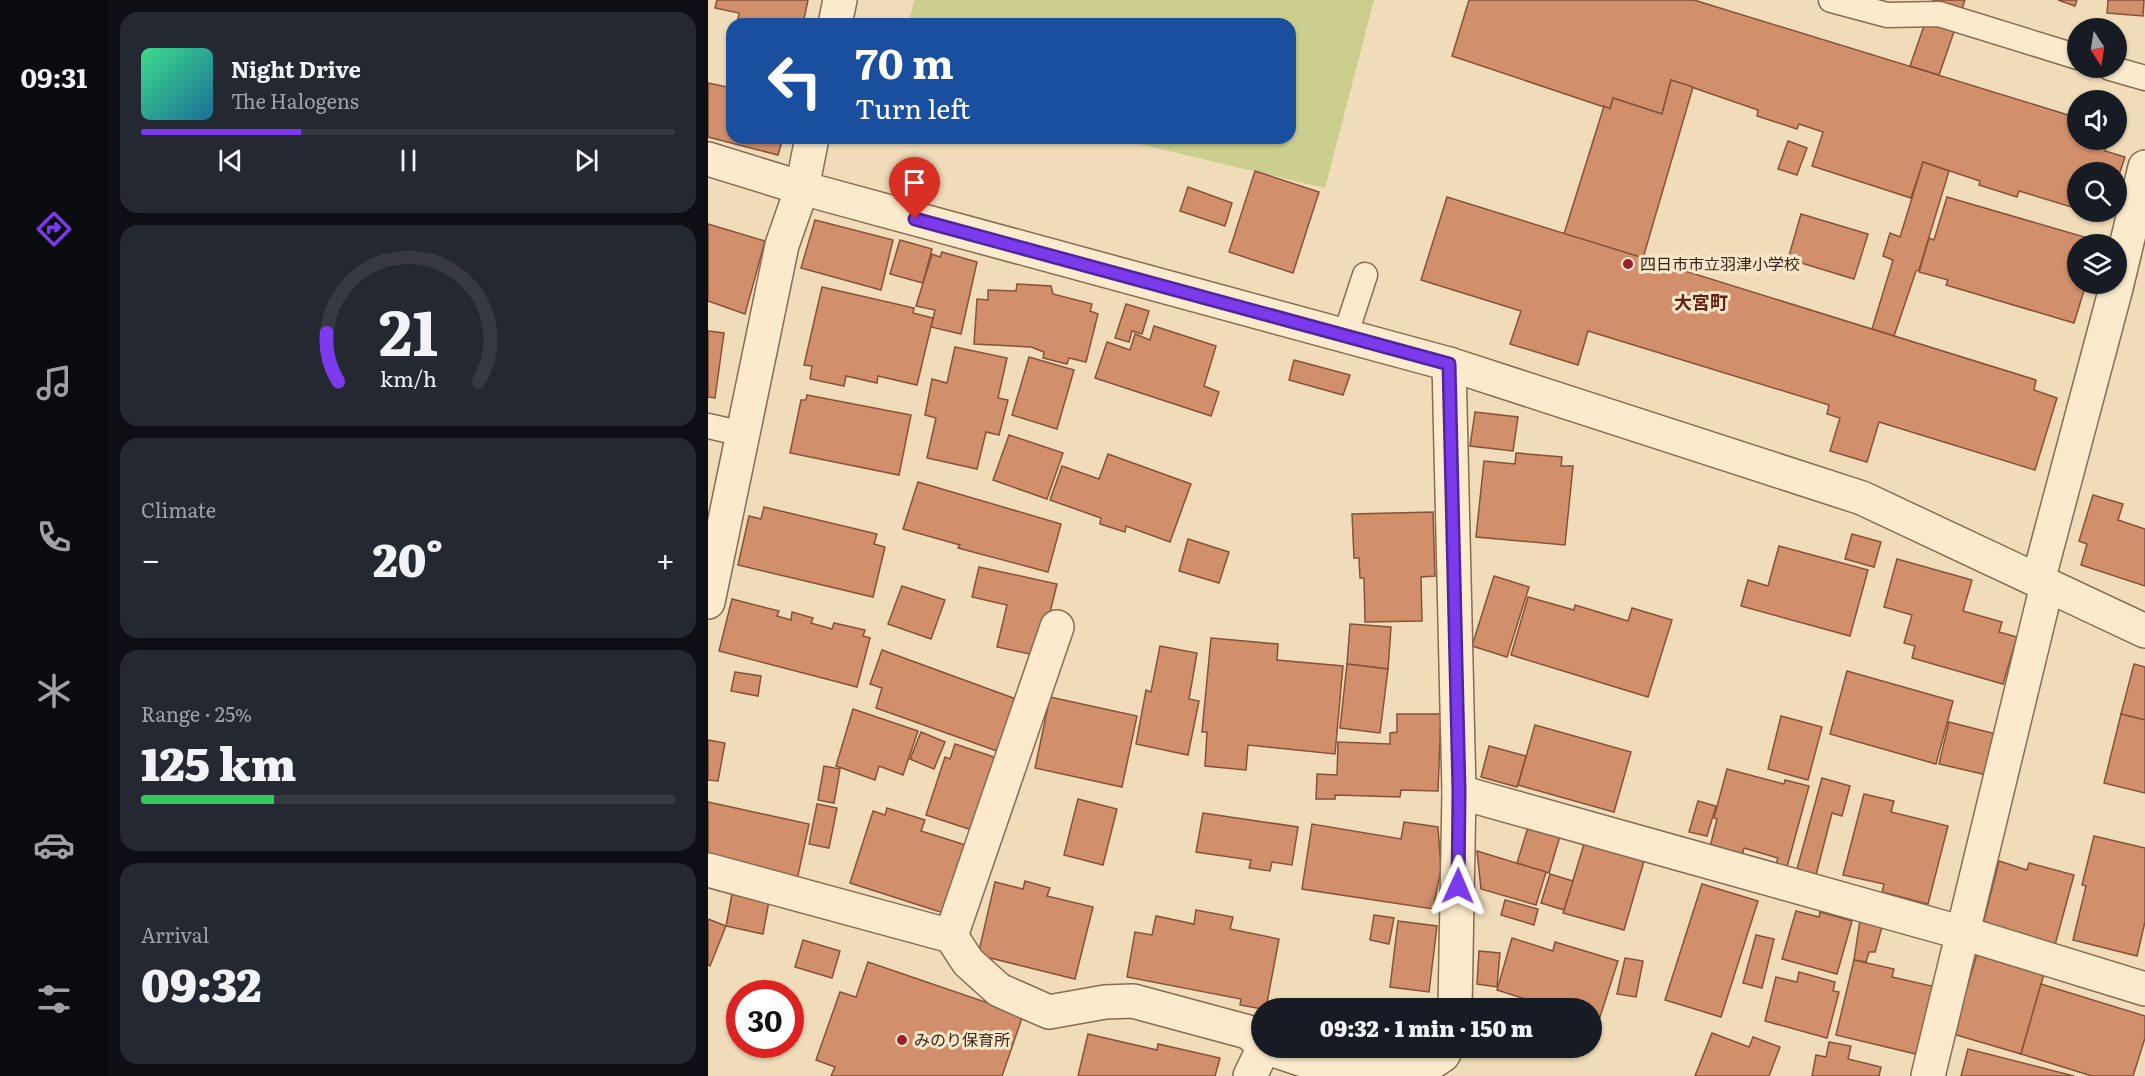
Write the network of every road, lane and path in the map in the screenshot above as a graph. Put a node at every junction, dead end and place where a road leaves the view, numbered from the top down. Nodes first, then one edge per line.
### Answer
1 (840, 0) edge
2 (1831, 0) edge
3 (836, 18) edge
4 (2067, 54) edge
5 (2127, 73) edge
6 (2145, 78) edge
7 (811, 144) edge
8 (708, 159) edge
9 (2145, 167) edge
10 (802, 189) junction
11 (1365, 276) dead end
12 (1344, 336) junction
13 (1449, 364) junction
14 (708, 426) edge
15 (743, 434) junction
16 (2043, 583) junction
17 (708, 602) edge
18 (1057, 627) dead end
19 (2145, 631) edge
20 (1459, 792) junction
21 (708, 870) edge
22 (1963, 933) junction
23 (951, 936) junction
24 (2145, 989) edge
25 (1455, 998) edge
26 (1251, 1035) edge
27 (1258, 1058) edge
28 (1297, 1058) edge
29 (1438, 1058) edge
30 (1250, 1076) edge
31 (1928, 1076) edge

1 - 3 street
2 - 4 lane
5 - 6 lane
7 - 10 street
8 - 10 street
9 - 16 street
10 - 12 street
10 - 15 street
11 - 12 lane
12 - 13 street
13 - 16 street
13 - 20 street
14 - 15 lane
15 - 17 street
16 - 19 street
16 - 22 street
18 - 23 street
20 - 22 street
20 - 25 street
21 - 23 street
22 - 24 street
22 - 31 street
23 - 26 street
27 - 30 street
28 - 29 street

